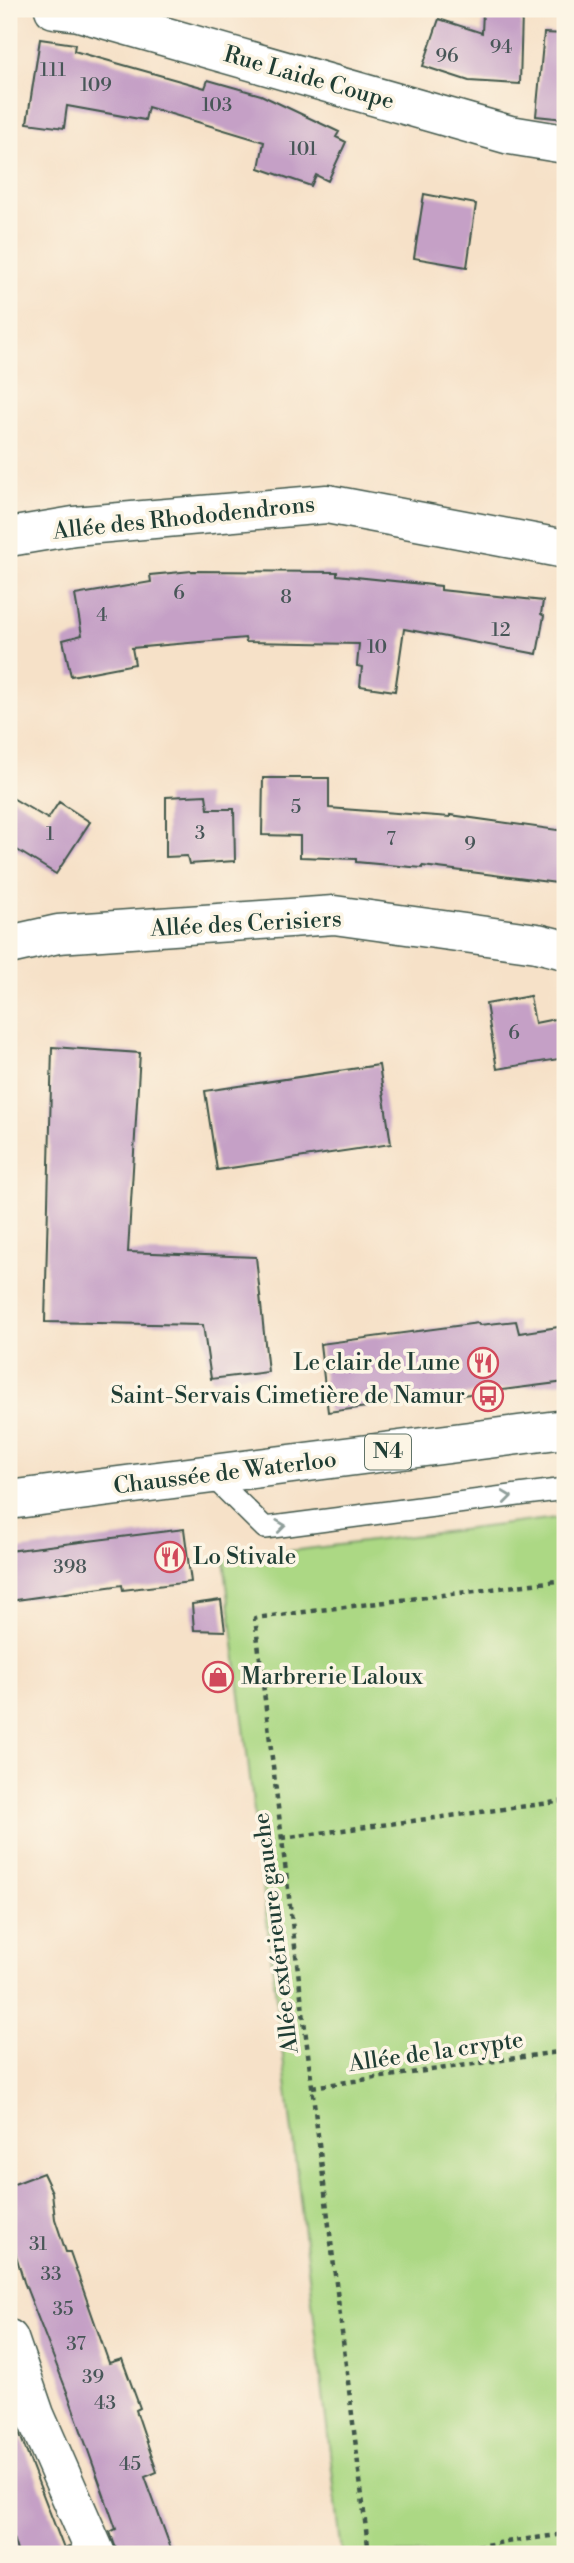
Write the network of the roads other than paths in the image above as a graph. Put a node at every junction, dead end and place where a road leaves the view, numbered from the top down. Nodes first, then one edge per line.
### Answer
1 (54, 9) edge
2 (565, 144) edge
3 (9, 537) edge
4 (565, 549) edge
5 (9, 944) edge
6 (565, 950) edge
7 (565, 1429) edge
8 (211, 1474) junction
9 (565, 1489) edge
10 (9, 1500) edge
11 (9, 2339) edge
12 (96, 2554) edge

1 - 2 street, Rue Laide Coupe
3 - 4 street, Allée des Rhododendrons
5 - 6 street, Allée des Cerisiers
7 - 8 street, Chaussée de Waterloo / N4
8 -> 9 lane
8 - 10 street, Chaussée de Waterloo / N4
11 - 12 street

